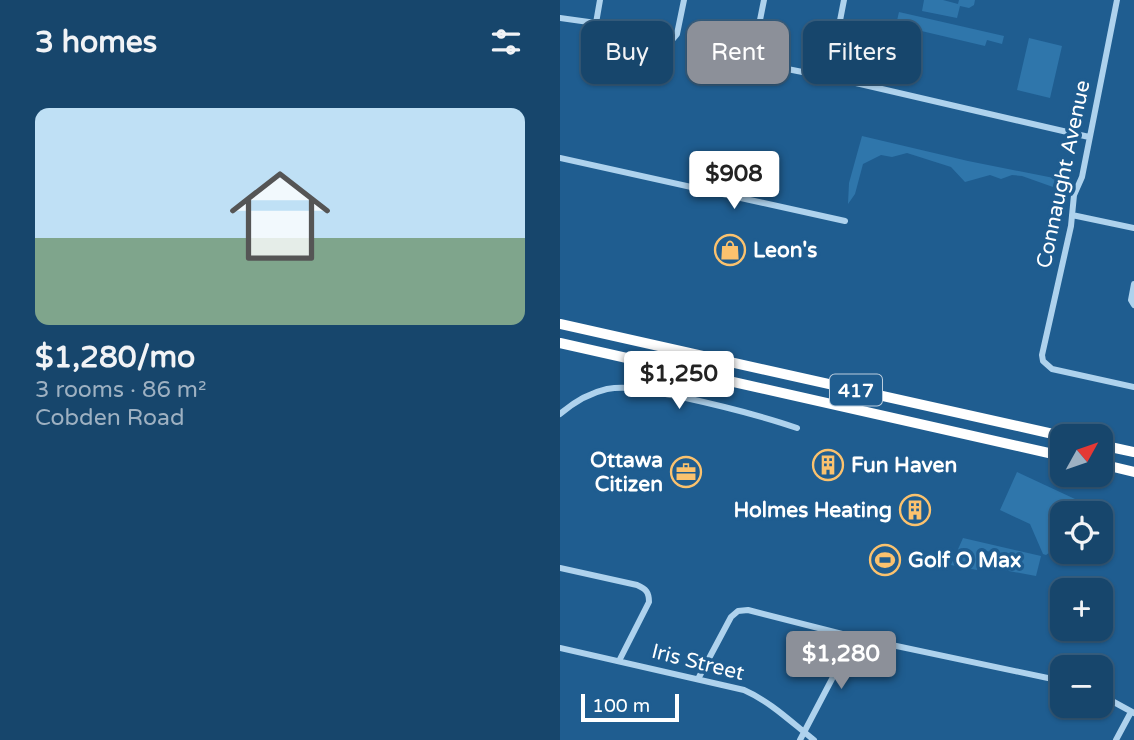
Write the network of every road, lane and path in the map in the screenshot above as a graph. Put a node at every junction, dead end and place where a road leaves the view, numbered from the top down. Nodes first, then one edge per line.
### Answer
1 (600, 0) edge
2 (684, 0) edge
3 (764, 0) edge
4 (844, 0) edge
5 (1117, 0) edge
6 (560, 18) edge
7 (582, 21) edge
8 (596, 21) edge
9 (840, 21) edge
10 (673, 39) edge
11 (803, 72) edge
12 (859, 84) edge
13 (1089, 137) junction
14 (560, 158) edge
15 (1072, 215) junction
16 (845, 221) dead end
17 (1134, 228) edge
18 (1134, 284) edge
19 (1134, 305) edge
20 (560, 324) edge
21 (560, 343) edge
22 (1134, 387) edge
23 (560, 414) edge
24 (797, 428) dead end
25 (1050, 433) edge
26 (1113, 448) edge
27 (1134, 452) edge
28 (1050, 453) edge
29 (1113, 467) edge
30 (1134, 472) edge
31 (560, 568) edge
32 (854, 637) junction
33 (560, 648) edge
34 (619, 662) junction
35 (1050, 678) edge
36 (698, 679) junction
37 (1113, 702) edge
38 (1132, 713) edge
39 (804, 733) junction
40 (800, 740) edge
41 (814, 740) edge
42 (1116, 740) edge

1 - 8 street
2 - 10 street
3 - 11 street
4 - 9 street
5 - 13 street, Connaught Avenue
6 - 7 street
12 - 13 street
13 - 15 street, Connaught Avenue
14 - 16 street
15 - 17 street
15 - 22 street, Connaught Avenue
18 - 19 street
20 - 25 highway, 417
21 - 28 highway, 417
23 - 24 street
26 - 27 highway
29 - 30 highway
31 - 34 street
32 - 35 street
32 - 36 street
32 - 39 street
33 - 34 street, Iris Street
34 - 36 street, Iris Street
36 - 39 street, Iris Street
37 - 38 street
38 - 42 street
39 - 40 street
39 - 41 street, Iris Street

